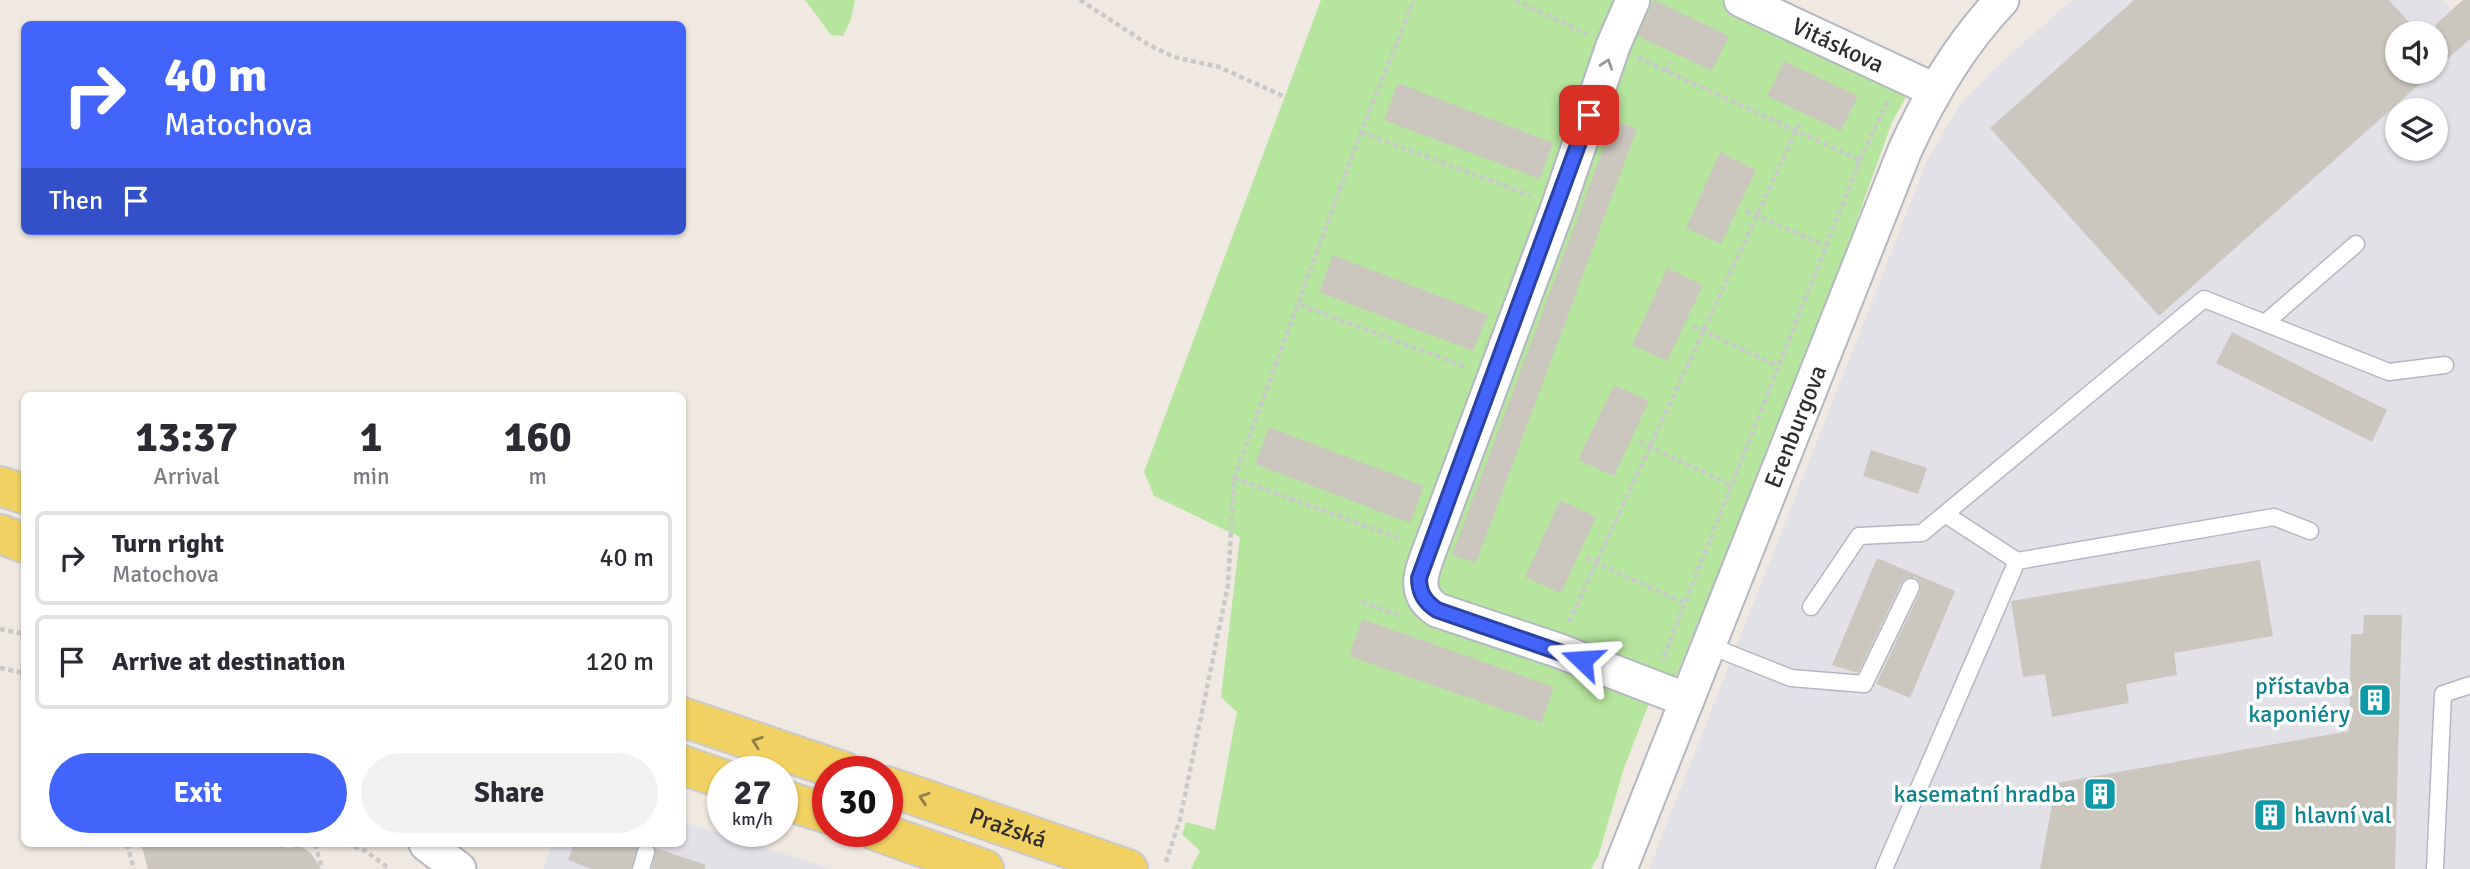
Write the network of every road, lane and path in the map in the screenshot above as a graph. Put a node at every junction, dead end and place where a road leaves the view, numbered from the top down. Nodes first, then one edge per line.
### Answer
1 (1080, 0) edge
2 (1414, 0) edge
3 (1515, 0) edge
4 (1633, 0) edge
5 (1741, 0) edge
6 (2002, 0) edge
7 (1596, 38) dead end
8 (1634, 56) dead end
9 (1670, 61) dead end
10 (1665, 71) junction
11 (1934, 90) junction
12 (1285, 97) dead end
13 (1888, 100) dead end
14 (1800, 122) dead end
15 (1362, 132) junction
16 (1796, 133) junction
17 (1860, 160) junction
18 (1558, 206) junction
19 (1746, 211) dead end
20 (1758, 216) junction
21 (2356, 244) dead end
22 (1826, 246) junction
23 (1300, 305) junction
24 (2265, 323) junction
25 (1693, 326) dead end
26 (1704, 331) junction
27 (2445, 365) dead end
28 (1779, 366) junction
29 (1493, 377) junction
30 (1640, 442) dead end
31 (1651, 447) junction
32 (1234, 478) junction
33 (1730, 485) junction
34 (0, 486) edge
35 (21, 493) edge
36 (1945, 514) junction
37 (2310, 531) dead end
38 (0, 534) edge
39 (21, 541) edge
40 (1430, 549) junction
41 (1586, 558) dead end
42 (2017, 561) junction
43 (1596, 563) junction
44 (1911, 587) dead end
45 (1684, 603) junction
46 (1811, 607) dead end
47 (0, 629) edge
48 (21, 633) edge
49 (1709, 645) junction
50 (1557, 650) junction
51 (1660, 665) dead end
52 (0, 668) edge
53 (21, 672) edge
54 (2470, 685) edge
55 (1687, 700) junction
56 (686, 718) edge
57 (812, 761) edge
58 (686, 766) edge
59 (707, 774) edge
60 (903, 792) edge
61 (903, 840) edge
62 (128, 847) edge
63 (316, 847) edge
64 (355, 847) edge
65 (430, 847) edge
66 (646, 852) dead end
67 (1166, 862) dead end
68 (134, 869) edge
69 (322, 869) edge
70 (390, 869) edge
71 (459, 869) edge
72 (641, 869) edge
73 (984, 869) edge
74 (1128, 869) edge
75 (1620, 869) edge
76 (1884, 869) edge
77 (2435, 869) edge

1 - 12 path
2 - 15 path
3 - 7 path
18 -> 4 street
5 - 11 street, Vitáskova
6 - 11 street, Erenburgova
8 - 10 path
9 - 10 path
10 - 16 path
11 - 49 street, Erenburgova
13 - 17 path
14 - 16 path
15 - 18 path
15 - 23 path
16 - 17 path
16 - 20 path
17 - 22 path
18 - 29 street
19 - 20 path
20 - 22 path
20 - 26 path
21 - 24 lane
22 - 28 path
23 - 29 path
23 - 32 path
24 - 27 lane
24 - 36 lane
25 - 26 path
26 - 28 path
26 - 31 path
28 - 33 path
29 - 40 street
30 - 31 path
31 - 33 path
31 - 43 path
32 - 40 path
32 - 67 path
33 - 45 path
34 - 35 main road
36 - 42 lane
36 - 46 lane
37 - 42 lane
38 - 39 main road
40 - 50 street
41 - 43 path
42 - 76 lane
43 - 45 path
43 - 50 path
44 - 49 lane
45 - 51 path
47 - 48 path
49 - 55 street, Erenburgova
50 - 55 street
52 - 53 path
54 - 77 lane
55 - 75 street, Erenburgova
57 -> 56 main road
58 - 59 main road
74 -> 60 main road, Pražská
61 - 73 main road, Pražská
62 - 68 path
63 - 69 path
64 - 70 path
65 - 71 street
66 - 72 lane

